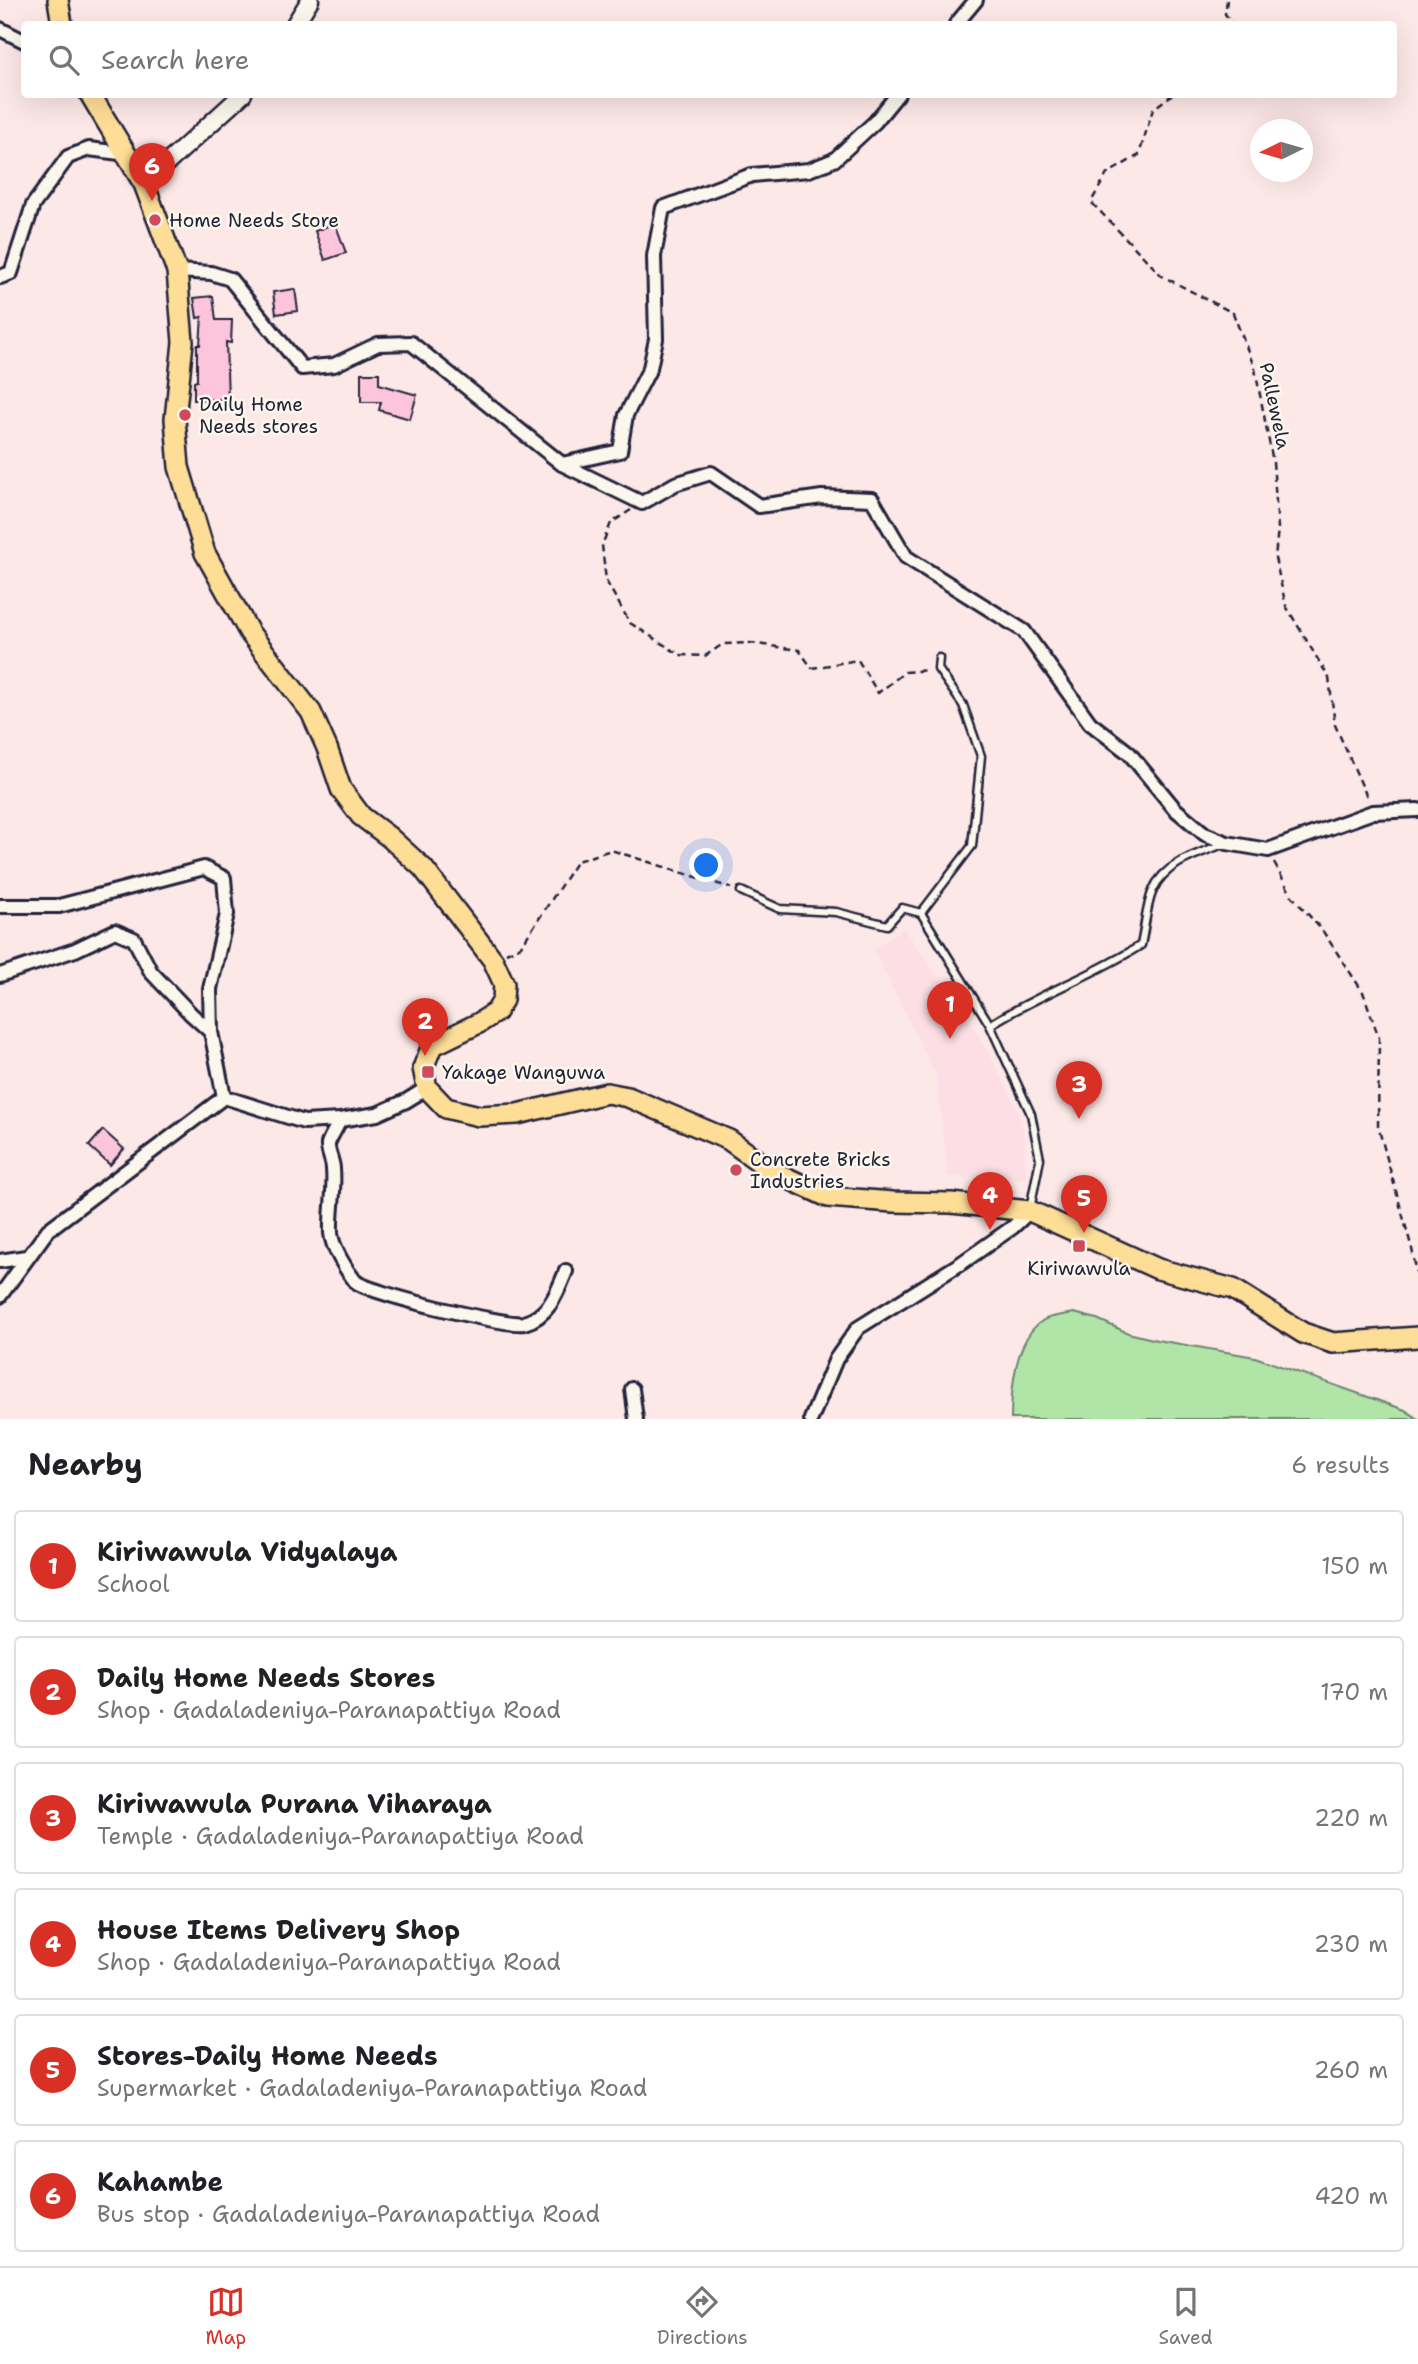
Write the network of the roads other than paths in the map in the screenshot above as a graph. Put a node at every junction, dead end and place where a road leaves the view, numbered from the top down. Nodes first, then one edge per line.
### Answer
1 (58, 0) edge
2 (310, 0) edge
3 (976, 0) edge
4 (62, 21) edge
5 (297, 21) edge
6 (958, 21) edge
7 (0, 29) edge
8 (21, 40) edge
9 (92, 98) edge
10 (239, 98) edge
11 (895, 98) edge
12 (127, 154) junction
13 (144, 184) junction
14 (177, 271) junction
15 (0, 277) edge
16 (562, 464) junction
17 (939, 658) dead end
18 (1418, 810) edge
19 (1227, 843) junction
20 (741, 891) road end
21 (0, 906) edge
22 (921, 913) junction
23 (0, 975) edge
24 (990, 1025) junction
25 (212, 1032) junction
26 (427, 1088) junction
27 (224, 1097) junction
28 (340, 1120) junction
29 (1030, 1211) junction
30 (26, 1257) junction
31 (0, 1261) edge
32 (566, 1271) dead end
33 (0, 1296) edge
34 (1418, 1337) edge
35 (632, 1389) dead end
36 (636, 1419) edge
37 (811, 1419) edge

1 - 4 main road
2 - 5 street
3 - 6 street
7 - 8 street
9 - 12 main road
10 - 13 street
11 - 16 street
12 - 13 main road
12 - 15 street
13 - 14 main road
14 - 16 street
14 - 26 main road
16 - 19 street
17 - 22 lane
18 - 19 street
19 - 24 lane
20 - 22 lane
21 - 25 street
22 - 24 lane
23 - 25 street
24 - 29 lane
25 - 27 street
26 - 28 street
26 - 29 main road
27 - 28 street
27 - 30 street
28 - 32 street
29 - 34 main road
29 - 37 street
30 - 31 street
30 - 33 street
35 - 36 street

